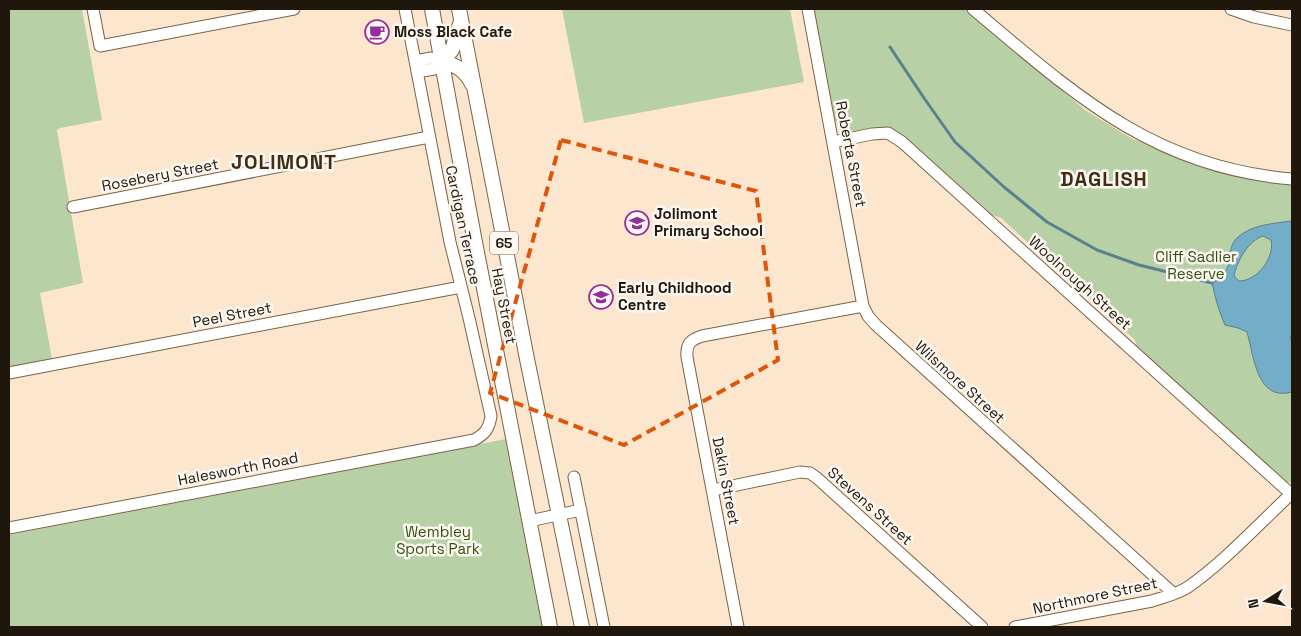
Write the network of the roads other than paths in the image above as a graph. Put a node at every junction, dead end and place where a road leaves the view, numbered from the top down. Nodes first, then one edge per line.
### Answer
1 (93, 9) edge
2 (294, 9) edge
3 (404, 9) edge
4 (432, 9) edge
5 (808, 9) edge
6 (973, 9) edge
7 (1231, 9) edge
8 (460, 15) edge
9 (1292, 25) edge
10 (442, 61) junction
11 (416, 67) junction
12 (475, 88) junction
13 (430, 137) junction
14 (833, 142) junction
15 (1292, 179) edge
16 (74, 207) dead end
17 (461, 287) junction
18 (864, 306) junction
19 (9, 372) edge
20 (474, 440) joint
21 (574, 477) dead end
22 (713, 490) junction
23 (1292, 494) edge
24 (581, 510) junction
25 (558, 515) junction
26 (529, 520) junction
27 (9, 528) edge
28 (1174, 594) junction
29 (550, 627) edge
30 (582, 627) edge
31 (604, 627) edge
32 (738, 627) edge
33 (982, 627) edge
34 (1015, 627) edge

1 - 2 street
3 - 11 street, Cardigan Terrace
4 - 10 main road, Hay Street / 65
5 - 14 street, Roberta Street
6 - 15 street
7 - 9 street
8 - 10 main road
8 - 12 main road, Hay Street / 65
10 - 11 street
10 - 12 main road
10 - 26 main road, Hay Street / 65
11 - 13 street, Cardigan Terrace
12 - 25 main road, Hay Street / 65
13 - 16 street, Rosebery Street
13 - 17 street, Cardigan Terrace
14 - 18 street, Roberta Street
14 - 23 street, Woolnough Street
17 - 19 street, Peel Street
17 - 20 street, Cardigan Terrace
18 - 22 street, Dakin Street
18 - 28 street, Wilsmore Street
20 - 27 street, Halesworth Road
21 - 24 street
22 - 32 street, Dakin Street
22 - 33 street, Stevens Street
23 - 28 street, Northmore Street
24 - 25 street
24 - 31 street
25 - 26 street
25 - 30 main road, Hay Street / 65
26 - 29 main road, Hay Street / 65
28 - 34 street, Northmore Street

